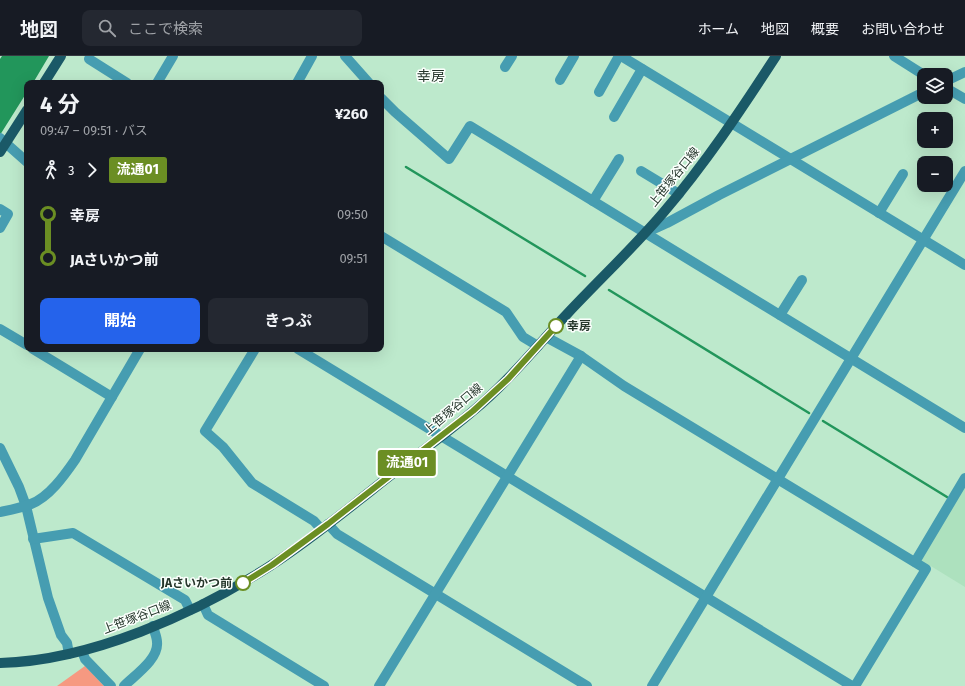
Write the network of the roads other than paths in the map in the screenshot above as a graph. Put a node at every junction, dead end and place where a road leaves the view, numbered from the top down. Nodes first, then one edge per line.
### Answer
1 (61, 56) edge
2 (173, 56) edge
3 (312, 56) edge
4 (345, 56) edge
5 (512, 56) edge
6 (574, 56) edge
7 (620, 56) edge
8 (776, 56) edge
9 (894, 56) edge
10 (89, 59) dead end
11 (505, 67) dead end
12 (642, 69) junction
13 (917, 71) edge
14 (965, 72) edge
15 (953, 78) edge
16 (46, 80) edge
17 (119, 80) edge
18 (158, 80) edge
19 (299, 80) edge
20 (366, 80) edge
21 (560, 80) dead end
22 (599, 92) dead end
23 (953, 92) edge
24 (917, 96) edge
25 (965, 99) edge
26 (384, 101) edge
27 (24, 114) edge
28 (614, 117) dead end
29 (731, 123) junction
30 (2, 145) edge
31 (618, 159) dead end
32 (790, 159) junction
33 (24, 160) edge
34 (641, 171) dead end
35 (965, 171) edge
36 (903, 174) dead end
37 (679, 194) junction
38 (592, 201) junction
39 (0, 209) edge
40 (879, 213) junction
41 (0, 228) edge
42 (645, 233) junction
43 (384, 238) edge
44 (923, 239) junction
45 (964, 263) edge
46 (802, 280) dead end
47 (780, 314) junction
48 (0, 328) edge
49 (546, 337) junction
50 (24, 343) edge
51 (538, 346) junction
52 (38, 352) edge
53 (138, 352) edge
54 (253, 352) edge
55 (303, 352) edge
56 (581, 356) junction
57 (852, 359) junction
58 (112, 397) junction
59 (965, 428) edge
60 (442, 436) junction
61 (0, 448) edge
62 (508, 476) junction
63 (965, 478) edge
64 (778, 479) junction
65 (26, 506) junction
66 (0, 512) edge
67 (324, 527) junction
68 (33, 539) junction
69 (915, 562) junction
70 (435, 593) junction
71 (706, 597) junction
72 (203, 604) junction
73 (190, 610) junction
74 (153, 626) junction
75 (82, 651) junction
76 (69, 654) junction
77 (0, 662) edge
78 (111, 686) edge
79 (124, 686) edge
80 (324, 686) edge
81 (379, 686) edge
82 (587, 686) edge
83 (652, 686) edge
84 (852, 686) edge
85 (855, 686) edge

1 - 16 main road
2 - 18 street
3 - 19 street
4 - 20 street
5 - 11 street
6 - 21 street
7 - 12 street
7 - 22 street
8 - 29 main road, 上笹塚谷口線
9 - 13 street
10 - 17 street
12 - 28 street
12 - 29 street
14 - 15 street
23 - 25 street
24 - 32 street
26 - 38 street
27 - 30 main road
29 - 32 street
29 - 37 main road, 上笹塚谷口線
30 - 33 street
31 - 38 street
32 - 40 street
32 - 42 street
34 - 37 street
35 - 44 street
36 - 40 street
37 - 42 main road, 上笹塚谷口線
38 - 42 street
39 - 41 street
40 - 44 street
42 - 47 street
42 - 49 main road, 上笹塚谷口線
43 - 51 street
44 - 45 street
44 - 57 street
46 - 47 street
47 - 57 street
48 - 50 street
49 - 51 main road, 上笹塚谷口線
49 - 56 street
51 - 60 main road, 上笹塚谷口線
52 - 58 street
53 - 58 street
54 - 67 street
55 - 60 street
56 - 62 street
56 - 64 street
57 - 59 street
57 - 64 street
58 - 65 street
60 - 62 street
60 - 67 main road, 上笹塚谷口線
61 - 65 street
62 - 70 street
62 - 71 street
63 - 69 street
64 - 69 street
64 - 71 street
65 - 66 street
65 - 68 street
67 - 70 street
67 - 72 main road, 上笹塚谷口線
68 - 73 street
68 - 76 street
69 - 85 street
70 - 81 street
70 - 82 street
71 - 83 street
71 - 84 street
72 - 73 main road, 上笹塚谷口線
72 - 80 street
73 - 74 main road, 上笹塚谷口線
74 - 75 main road, 上笹塚谷口線
74 - 79 street
75 - 76 main road, 上笹塚谷口線
75 - 78 street
76 - 77 main road, 上笹塚谷口線

